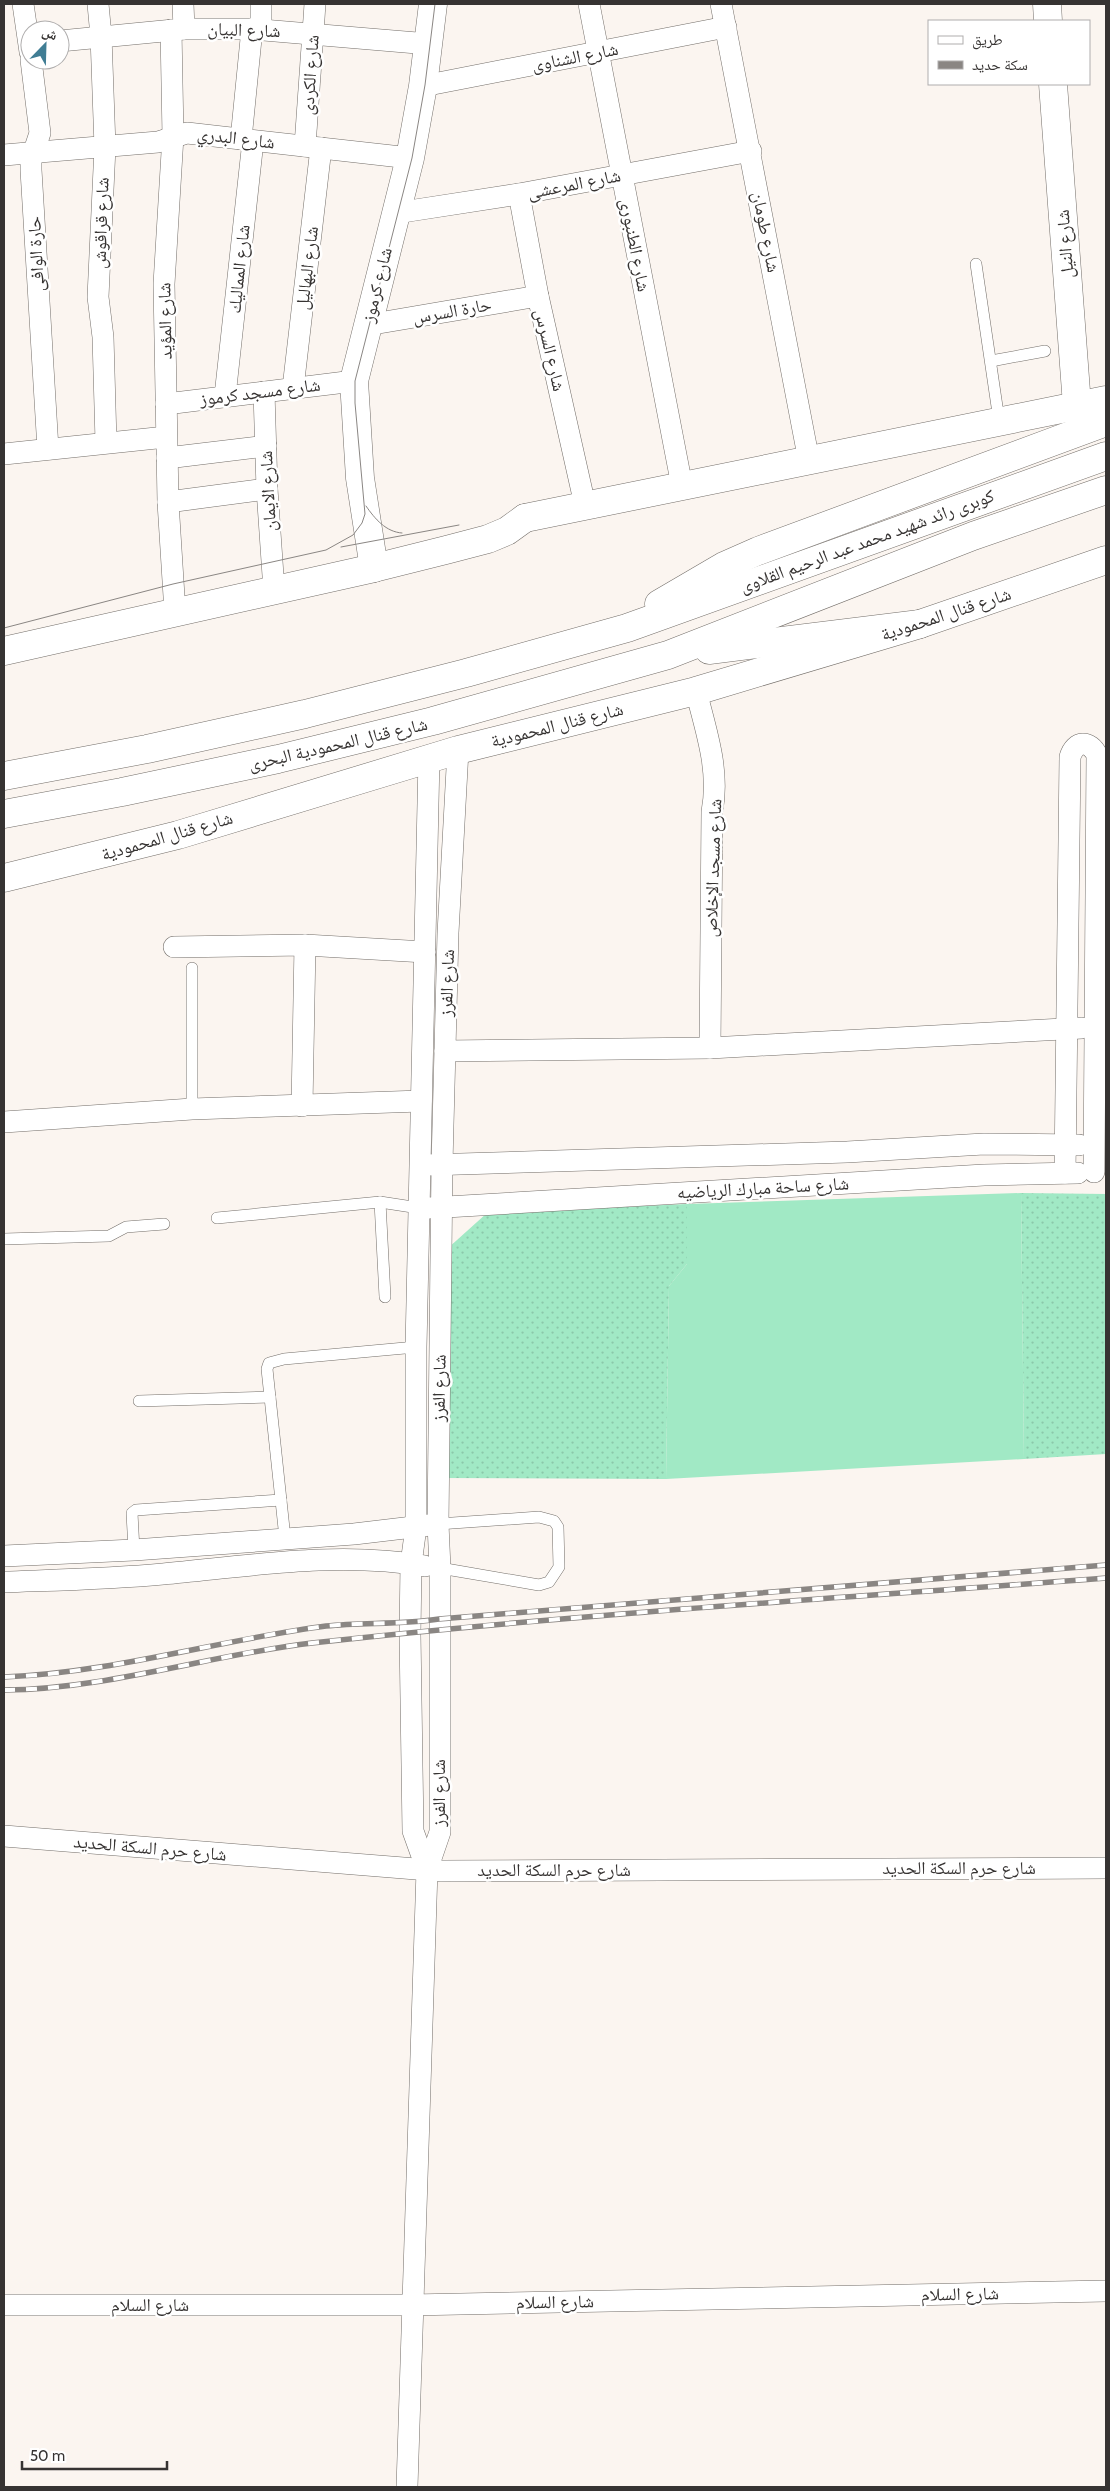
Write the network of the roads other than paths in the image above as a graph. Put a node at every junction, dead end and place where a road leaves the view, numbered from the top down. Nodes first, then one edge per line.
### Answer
1 (23, 4) edge
2 (98, 4) edge
3 (183, 4) edge
4 (262, 4) edge
5 (315, 4) edge
6 (433, 4) edge
7 (589, 4) edge
8 (721, 4) edge
9 (1047, 4) edge
10 (25, 20) edge
11 (1048, 20) edge
12 (726, 27) junction
13 (178, 29) junction
14 (257, 29) junction
15 (314, 34) junction
16 (102, 36) junction
17 (70, 40) edge
18 (429, 44) junction
19 (598, 53) junction
20 (32, 70) edge
21 (1053, 85) edge
22 (423, 86) junction
23 (173, 136) junction
24 (247, 140) junction
25 (105, 147) junction
26 (313, 147) junction
27 (34, 152) junction
28 (751, 152) junction
29 (4, 154) edge
30 (410, 158) junction
31 (622, 175) junction
32 (520, 194) junction
33 (396, 213) junction
34 (976, 264) dead end
35 (538, 296) junction
36 (367, 325) junction
37 (1045, 351) dead end
38 (991, 361) junction
39 (354, 381) junction
40 (292, 388) junction
41 (264, 392) junction
42 (225, 396) junction
43 (1106, 400) edge
44 (166, 404) junction
45 (1077, 405) junction
46 (999, 420) junction
47 (1106, 422) edge
48 (106, 442) junction
49 (266, 446) junction
50 (166, 447) junction
51 (48, 449) junction
52 (4, 454) edge
53 (1106, 456) edge
54 (809, 461) junction
55 (682, 486) junction
56 (268, 489) junction
57 (1106, 490) edge
58 (168, 502) junction
59 (585, 505) junction
60 (1106, 560) edge
61 (374, 568) junction
62 (274, 590) junction
63 (175, 612) junction
64 (920, 624) junction
65 (628, 628) junction
66 (4, 651) edge
67 (668, 655) junction
68 (696, 691) junction
69 (458, 750) junction
70 (429, 758) junction
71 (4, 776) edge
72 (4, 814) edge
73 (4, 878) edge
74 (448, 934) junction
75 (426, 943) junction
76 (306, 945) junction
77 (174, 947) dead end
78 (192, 968) dead end
79 (1068, 974) junction
80 (1101, 979) edge
81 (1067, 1028) junction
82 (1095, 1028) junction
83 (710, 1048) junction
84 (445, 1051) junction
85 (421, 1101) junction
86 (302, 1106) junction
87 (192, 1109) junction
88 (4, 1122) edge
89 (1065, 1144) junction
90 (1100, 1145) edge
91 (442, 1164) junction
92 (419, 1165) junction
93 (1100, 1172) edge
94 (1065, 1173) junction
95 (380, 1202) junction
96 (419, 1208) junction
97 (442, 1208) junction
98 (217, 1218) dead end
99 (164, 1224) dead end
100 (4, 1239) edge
101 (385, 1297) dead end
102 (416, 1347) junction
103 (270, 1396) junction
104 (139, 1401) dead end
105 (281, 1500) junction
106 (438, 1524) junction
107 (416, 1527) junction
108 (354, 1534) junction
109 (312, 1536) junction
110 (285, 1538) junction
111 (134, 1550) junction
112 (4, 1556) edge
113 (355, 1559) junction
114 (314, 1560) junction
115 (411, 1564) junction
116 (440, 1568) junction
117 (4, 1582) edge
118 (4, 1836) edge
119 (1106, 1868) edge
120 (427, 1870) junction
121 (1106, 2291) edge
122 (4, 2305) edge
123 (411, 2305) junction
124 (407, 2487) edge

1 - 10 street, حارة الوافى
2 - 16 street, شارع قراقوش
3 - 13 street, شارع المؤيد
4 - 14 street, شارع المماليك
5 - 15 street, شارع الكردى
6 - 18 main road, شارع كرموز
7 - 19 street, شارع الطنبورى
8 - 12 street, شارع طومان
9 - 11 main road
12 - 19 street, شارع الشناوى
12 - 28 street, شارع طومان
13 - 14 street, شارع البيان
13 - 16 street, شارع البيان
13 - 23 street, شارع المؤيد
14 - 15 street, شارع البيان
14 - 24 street, شارع المماليك
15 - 18 street, شارع البيان
15 - 26 street, شارع الكردى
16 - 17 street, شارع البيان
16 - 25 street, شارع قراقوش
18 - 22 main road, شارع كرموز
19 - 22 street, شارع الشناوى
19 - 31 street, شارع الطنبورى
20 - 27 street, حارة الوافى
21 - 45 main road, شارع النيل
22 - 30 main road, شارع كرموز
23 - 24 street, شارع البدري
23 - 25 street, شارع البدري
23 - 44 street, شارع المؤيد
24 - 26 street, شارع البدري
24 - 42 street, شارع المماليك
25 - 27 street, شارع البدري
25 - 48 street, شارع قراقوش
26 - 30 street, شارع البدري
26 - 40 street, شارع البهاليل
27 - 29 street, شارع البدري
27 - 51 street, حارة الوافى
28 - 31 street, شارع المرعشى
28 - 54 street, شارع طومان
30 - 33 main road, شارع كرموز
31 - 32 street, شارع المرعشى
31 - 55 street, شارع الطنبورى
32 - 33 street, شارع المرعشى
32 - 35 street, شارع السرس
33 - 36 main road, شارع كرموز
34 - 38 lane
35 - 36 street, حارة السرس
35 - 59 street, شارع السرس
36 - 39 main road, شارع كرموز
37 - 38 lane
38 - 46 lane
39 - 40 street, شارع مسجد كرموز
39 - 61 main road, شارع كرموز
40 - 41 street, شارع مسجد كرموز
41 - 42 street, شارع مسجد كرموز
41 - 49 street, شارع الايمان
42 - 44 street, شارع مسجد كرموز
43 - 45 main road
44 - 50 street, شارع المؤيد
45 - 46 main road
46 - 54 main road
47 - 65 main road
48 - 50 street
48 - 51 street
49 - 50 street
49 - 56 street, شارع الايمان
50 - 58 street, شارع المؤيد
51 - 52 street
53 - 65 main road, كوبرى رائد شهيد محمد عبد الرحيم القلاوى
54 - 55 main road
55 - 59 main road
56 - 58 street
56 - 62 street, شارع الايمان
57 - 67 main road, كوبرى رائد شهيد محمد عبد الرحيم القلاوى
58 - 63 street, شارع المؤيد
59 - 61 main road
60 - 64 main road, شارع قنال المحمودية
61 - 62 main road
62 - 63 main road
63 - 66 main road
64 - 67 main road
64 - 68 main road, شارع قنال المحمودية
65 - 71 main road, شارع قنال المحمودية البحرى
67 - 72 main road, شارع قنال المحمودية البحرى
68 - 69 main road, شارع قنال المحمودية
68 - 83 street, شارع مسجد الإخلاص
69 - 70 main road, شارع قنال المحمودية
69 - 74 street, شارع الفرز
70 - 73 main road, شارع قنال المحمودية
70 - 75 street, شارع الفرز
74 - 75 street
74 - 84 street, شارع الفرز
75 - 76 street
75 - 85 street, شارع الفرز
76 - 77 street
76 - 86 street
78 - 87 lane
79 - 80 street
79 - 80 street
79 - 81 street
80 - 82 street
81 - 82 street
81 - 83 street
81 - 89 street
82 - 90 street
83 - 84 street
84 - 91 street, شارع الفرز
85 - 86 street
85 - 92 street, شارع الفرز
86 - 87 street
87 - 88 street
89 - 90 street, شارع ساحة مبارك الرياضيه
89 - 91 street, شارع ساحة مبارك الرياضيه
89 - 94 street
90 - 93 street
91 - 92 street, شارع ساحة مبارك الرياضيه
91 - 97 street, شارع الفرز
92 - 96 street, شارع الفرز
93 - 94 street, شارع ساحة مبارك الرياضيه
94 - 97 street, شارع ساحة مبارك الرياضيه
95 - 96 lane
95 - 98 lane
95 - 101 lane
96 - 97 street, شارع ساحة مبارك الرياضيه
96 - 102 street, شارع الفرز
97 - 106 street, شارع الفرز
99 - 100 lane
102 - 103 lane
102 - 107 street, شارع الفرز
103 - 104 lane
103 - 105 lane
105 - 110 lane
105 - 111 lane
106 - 107 street
106 - 116 street, شارع الفرز
106 - 116 lane
107 - 108 street
107 - 115 street, شارع الفرز
108 - 109 street
108 - 113 street
109 - 110 street
109 - 114 street
110 - 111 street
111 - 112 street
113 - 114 street
113 - 115 street
114 - 117 street
115 - 116 street
115 - 120 street, شارع الفرز
116 - 120 street, شارع الفرز
118 - 120 street, شارع حرم السكة الحديد
119 - 120 street, شارع حرم السكة الحديد
120 - 123 street
121 - 123 street, شارع السلام
122 - 123 street, شارع السلام
123 - 124 street

